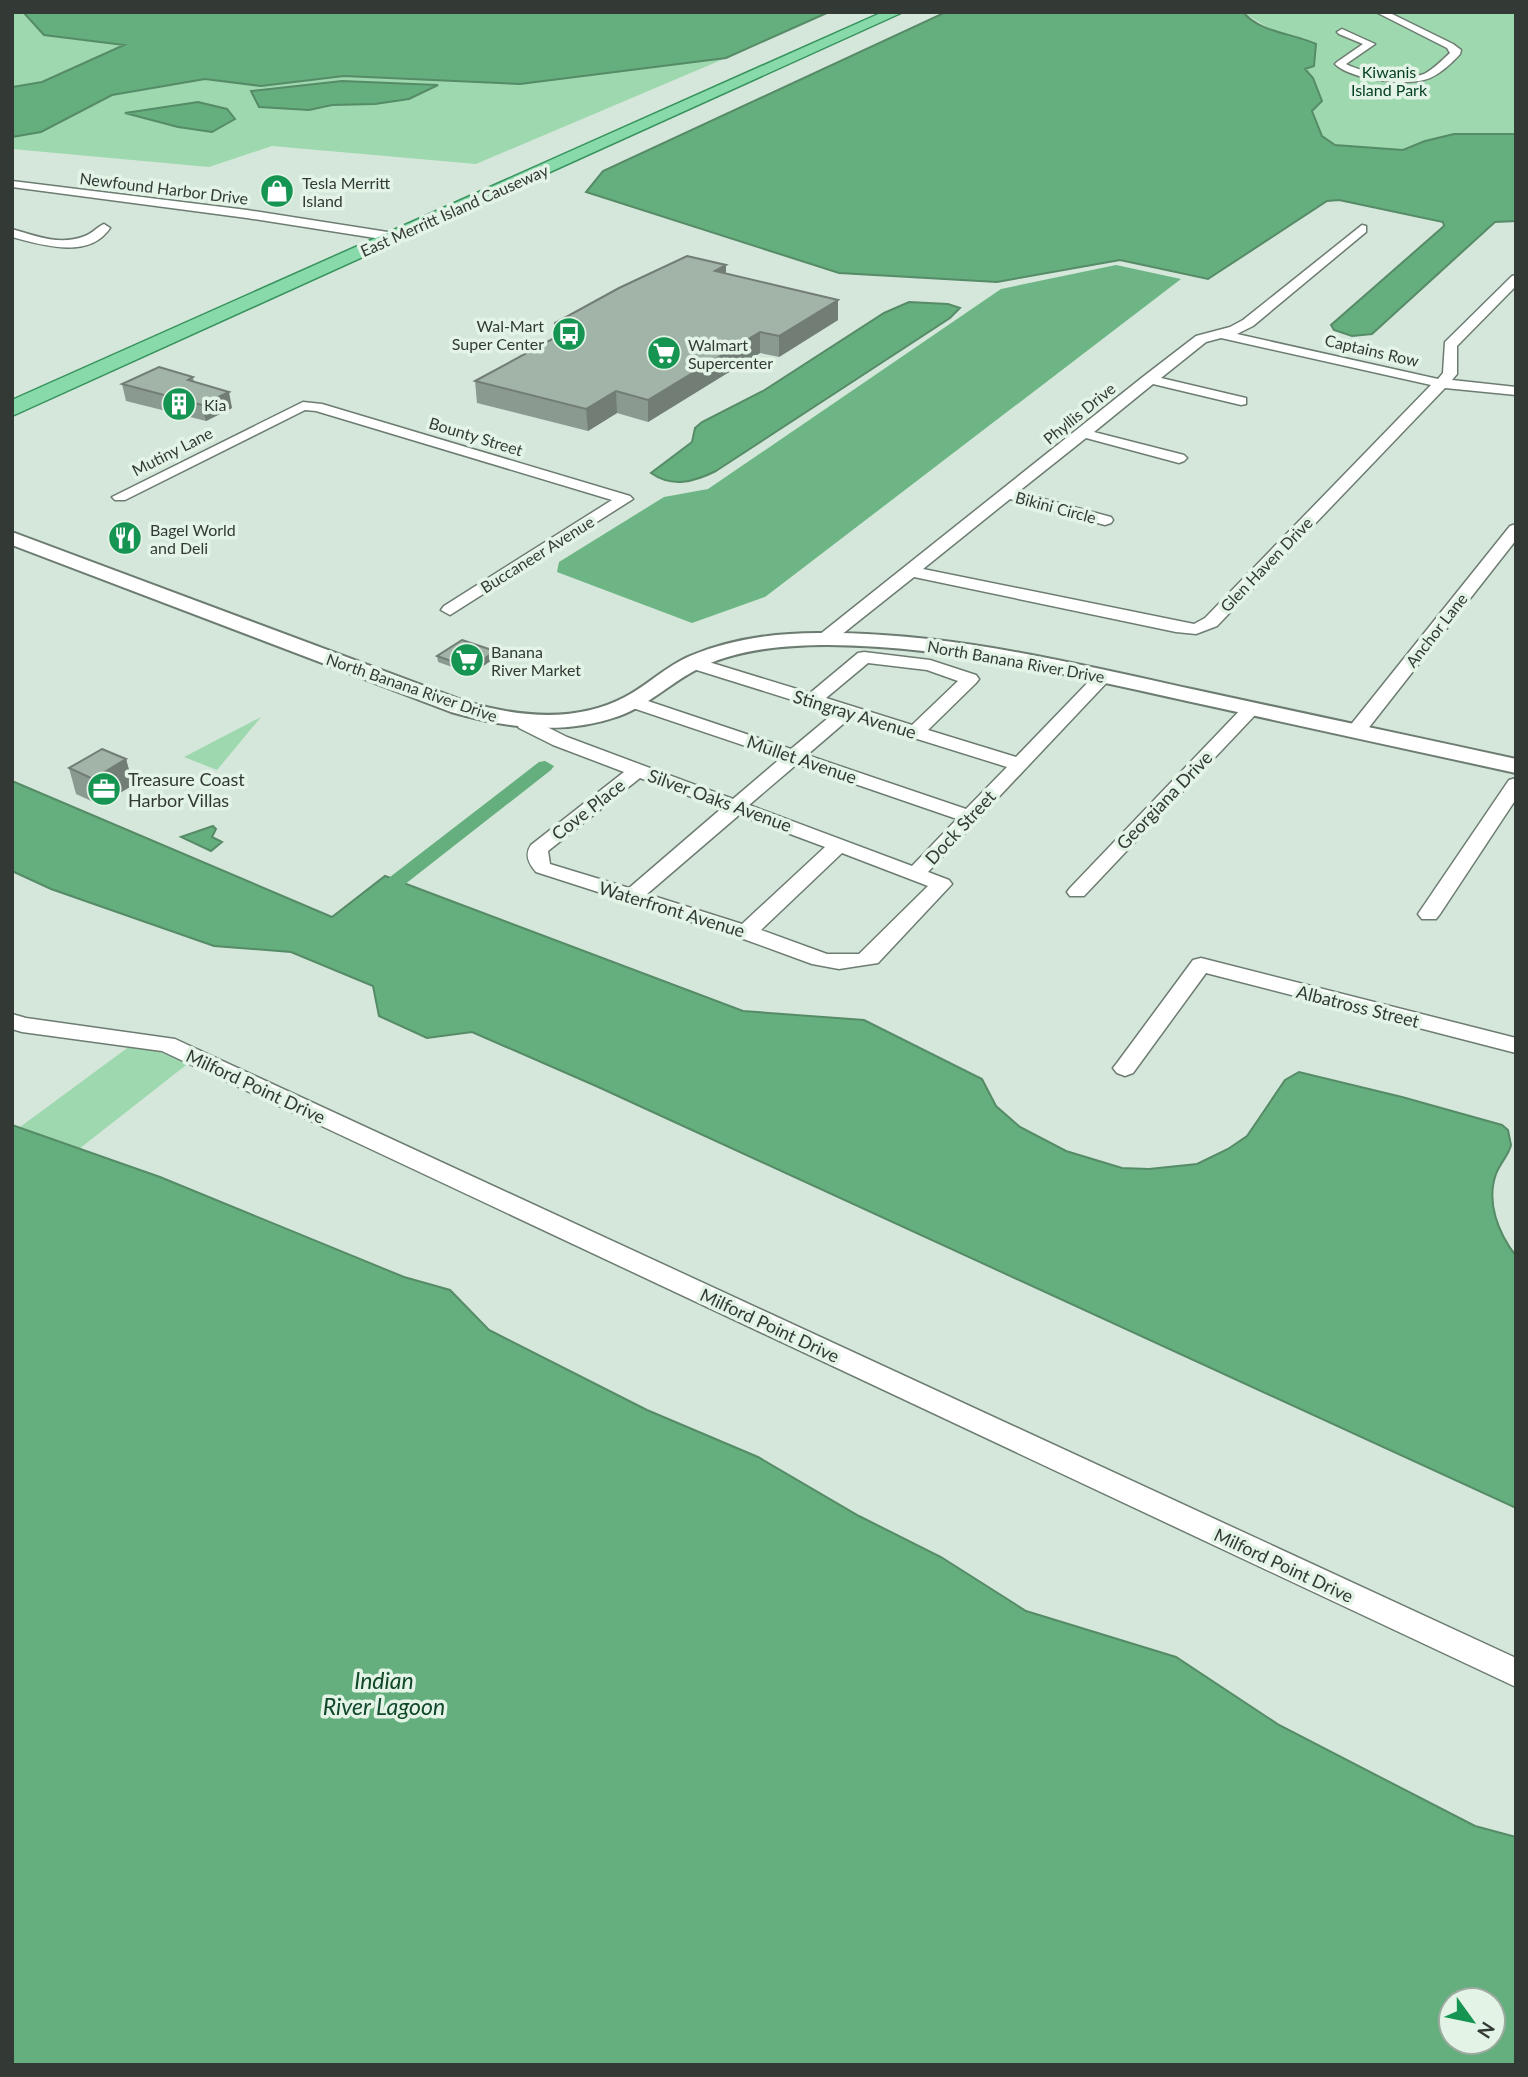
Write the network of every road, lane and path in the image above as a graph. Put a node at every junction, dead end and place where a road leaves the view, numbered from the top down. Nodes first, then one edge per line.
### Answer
1 (871, 12) edge
2 (896, 12) edge
3 (1378, 12) edge
4 (1364, 19) dead end
5 (1353, 25) dead end
6 (12, 184) edge
7 (37, 187) junction
8 (12, 199) edge
9 (104, 228) dead end
10 (1362, 229) dead end
11 (371, 232) junction
12 (12, 233) edge
13 (394, 237) junction
14 (1516, 279) edge
15 (1221, 334) junction
16 (1149, 379) junction
17 (1439, 383) junction
18 (12, 391) edge
19 (1516, 391) edge
20 (1241, 401) dead end
21 (317, 407) joint
22 (12, 409) edge
23 (1082, 433) junction
24 (1179, 458) dead end
25 (1007, 494) junction
26 (120, 497) dead end
27 (625, 499) joint
28 (1105, 520) dead end
29 (1516, 529) edge
30 (12, 538) edge
31 (911, 571) junction
32 (450, 610) dead end
33 (825, 639) junction
34 (693, 663) junction
35 (1103, 677) junction
36 (812, 701) junction
37 (632, 702) junction
38 (1251, 709) junction
39 (846, 712) junction
40 (526, 723) junction
41 (1356, 731) junction
42 (916, 732) junction
43 (794, 757) junction
44 (1018, 764) junction
45 (1516, 766) edge
46 (638, 770) junction
47 (1516, 784) edge
48 (736, 806) junction
49 (971, 817) junction
50 (839, 845) junction
51 (537, 849) joint
52 (915, 874) junction
53 (1077, 892) dead end
54 (631, 897) junction
55 (1429, 914) dead end
56 (746, 932) junction
57 (820, 959) joint
58 (12, 1021) edge
59 (1516, 1046) edge
60 (1125, 1068) dead end
61 (1516, 1673) edge

1 - 11 main road, East Merritt Island Causeway
2 - 13 main road, East Merritt Island Causeway
3 - 4 street
3 - 5 street
6 - 7 street, Newfound Harbor Drive
7 - 8 street
7 - 11 street, Newfound Harbor Drive
9 - 12 street
10 - 15 street, Phyllis Drive
11 - 13 street, Newfound Harbor Drive
11 - 18 main road, East Merritt Island Causeway
13 - 22 main road, East Merritt Island Causeway
14 - 17 street, Glen Haven Drive
15 - 16 street, Phyllis Drive
15 - 17 street, Captains Row
16 - 20 street
16 - 23 street, Phyllis Drive
17 - 19 street, Captains Row
17 - 31 street, Glen Haven Drive
21 - 26 street, Mutiny Lane
21 - 27 street, Bounty Street
23 - 24 street
23 - 25 street, Phyllis Drive
25 - 28 street, Bikini Circle
25 - 31 street, Phyllis Drive
27 - 32 street, Buccaneer Avenue
29 - 41 street, Anchor Lane
30 - 40 street, North Banana River Drive
31 - 33 street, Phyllis Drive
33 - 34 street, North Banana River Drive
33 - 35 street, North Banana River Drive
34 - 36 street, Stingray Avenue
34 - 37 street, North Banana River Drive
35 - 38 street, North Banana River Drive
35 - 44 street, Dock Street
36 - 39 street, Stingray Avenue
36 - 42 street
37 - 40 street, North Banana River Drive
37 - 43 street, Mullet Avenue
38 - 41 street, North Banana River Drive
38 - 53 street, Georgiana Drive
39 - 42 street, Stingray Avenue
39 - 43 street
40 - 46 street, Silver Oaks Avenue
41 - 45 street, North Banana River Drive
42 - 44 street, Stingray Avenue
43 - 48 street
43 - 49 street, Mullet Avenue
44 - 49 street, Dock Street
46 - 48 street, Silver Oaks Avenue
46 - 51 street, Cove Place
47 - 55 street
48 - 50 street, Silver Oaks Avenue
48 - 54 street
49 - 52 street, Dock Street
50 - 52 street, Silver Oaks Avenue
50 - 56 street
51 - 54 street, Waterfront Avenue
52 - 57 street, Dock Street
54 - 56 street, Waterfront Avenue
56 - 57 street, Waterfront Avenue
58 - 61 street, Milford Point Drive
59 - 60 street, Albatross Street

